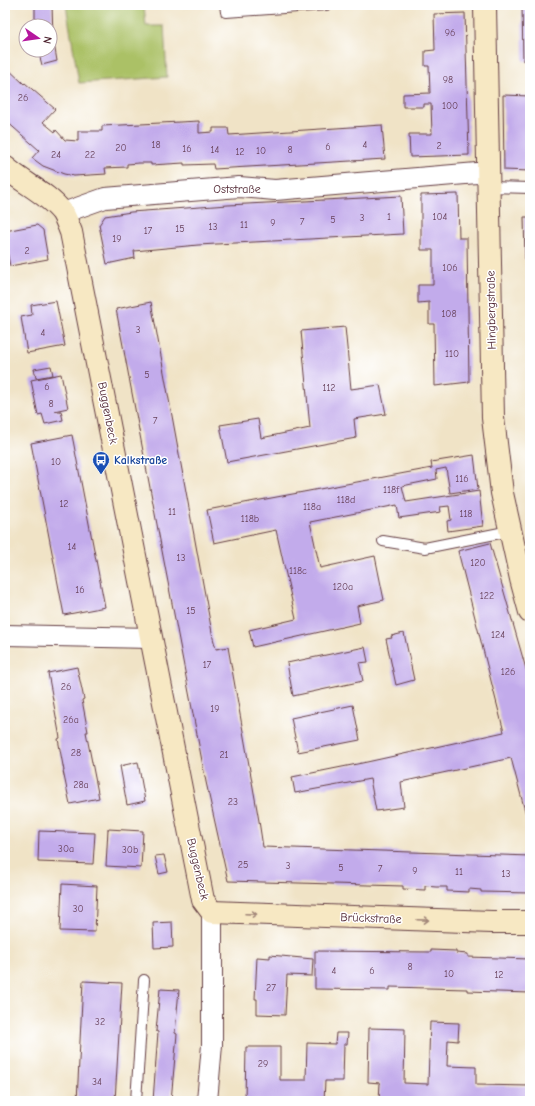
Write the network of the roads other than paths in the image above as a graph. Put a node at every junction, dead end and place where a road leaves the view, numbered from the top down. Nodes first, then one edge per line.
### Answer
1 (225, 5) edge
2 (326, 5) edge
3 (485, 5) edge
4 (5, 167) edge
5 (488, 179) junction
6 (530, 188) edge
7 (63, 213) junction
8 (510, 531) junction
9 (383, 541) dead end
10 (525, 580) edge
11 (530, 612) edge
12 (5, 635) edge
13 (151, 638) junction
14 (212, 912) junction
15 (530, 922) edge
16 (144, 980) dead end
17 (136, 1101) edge
18 (207, 1101) edge

1 - 2 lane
3 - 5 street, Hingbergstraße
4 - 7 street
5 - 6 lane
5 - 7 street, Oststraße
5 - 8 street, Hingbergstraße
7 - 13 street, Buggenbeck
8 - 9 lane
8 - 10 street, Hingbergstraße
10 - 11 street, Hingbergstraße
12 - 13 street
13 - 14 street, Buggenbeck
14 -> 15 street, Brückstraße
14 - 18 street, Buggenbeck
16 - 17 lane

